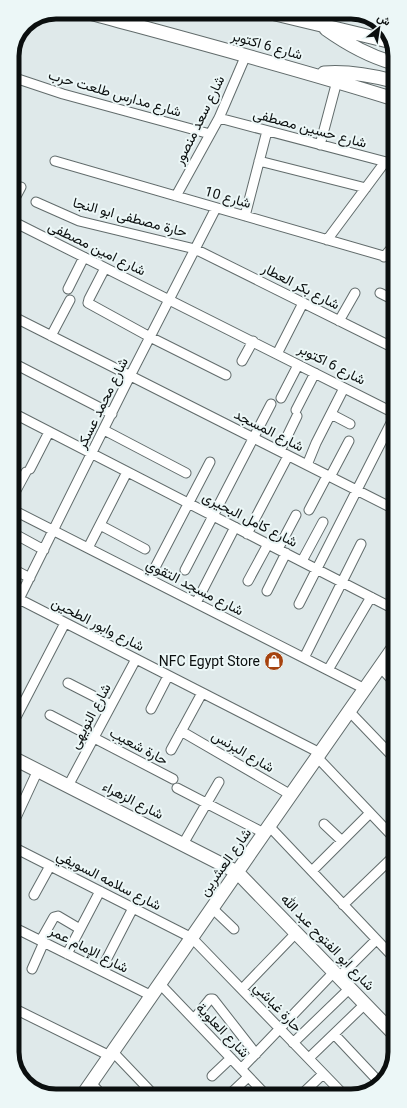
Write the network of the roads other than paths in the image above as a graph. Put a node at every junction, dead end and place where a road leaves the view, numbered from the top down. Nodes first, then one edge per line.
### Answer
1 (112, 19) edge
2 (294, 19) edge
3 (322, 26) junction
4 (384, 40) edge
5 (246, 55) junction
6 (388, 61) edge
7 (312, 74) junction
8 (19, 79) edge
9 (388, 80) edge
10 (337, 81) junction
11 (388, 97) edge
12 (219, 118) junction
13 (267, 131) junction
14 (210, 134) junction
15 (320, 145) junction
16 (55, 161) dead end
17 (259, 161) junction
18 (388, 162) edge
19 (388, 165) edge
20 (21, 187) dead end
21 (366, 188) junction
22 (19, 191) edge
23 (176, 196) junction
24 (36, 202) dead end
25 (216, 208) junction
26 (245, 216) junction
27 (19, 224) edge
28 (327, 240) junction
29 (195, 249) junction
30 (388, 252) edge
31 (84, 257) junction
32 (384, 257) junction
33 (388, 258) edge
34 (105, 268) junction
35 (68, 289) dead end
36 (355, 292) dead end
37 (380, 293) dead end
38 (388, 297) edge
39 (170, 299) junction
40 (70, 300) dead end
41 (303, 303) junction
42 (19, 320) edge
43 (339, 321) junction
44 (51, 336) junction
45 (150, 337) junction
46 (253, 341) junction
47 (388, 342) edge
48 (277, 354) junction
49 (242, 361) dead end
50 (298, 365) junction
51 (19, 367) edge
52 (315, 373) junction
53 (226, 375) dead end
54 (130, 376) junction
55 (344, 388) junction
56 (281, 398) dead end
57 (271, 404) dead end
58 (388, 410) edge
59 (112, 414) junction
60 (331, 414) junction
61 (19, 416) edge
62 (350, 424) dead end
63 (388, 429) edge
64 (104, 430) junction
65 (50, 432) junction
66 (254, 438) junction
67 (349, 441) dead end
68 (92, 454) junction
69 (284, 454) junction
70 (210, 462) dead end
71 (307, 465) junction
72 (127, 472) junction
73 (186, 473) dead end
74 (329, 476) junction
75 (19, 486) edge
76 (356, 490) junction
77 (188, 503) junction
78 (388, 506) edge
79 (309, 510) dead end
80 (19, 513) edge
81 (296, 515) dead end
82 (213, 516) junction
83 (323, 522) dead end
84 (100, 525) junction
85 (235, 527) junction
86 (54, 531) junction
87 (247, 534) junction
88 (19, 536) edge
89 (268, 544) junction
90 (360, 544) dead end
91 (88, 548) junction
92 (145, 549) dead end
93 (44, 550) junction
94 (282, 551) junction
95 (302, 561) junction
96 (316, 569) junction
97 (185, 570) dead end
98 (19, 572) edge
99 (30, 578) junction
100 (150, 579) junction
101 (248, 581) dead end
102 (342, 582) junction
103 (267, 591) dead end
104 (19, 594) edge
105 (371, 597) junction
106 (19, 600) edge
107 (196, 603) junction
108 (299, 604) dead end
109 (388, 606) edge
110 (65, 623) junction
111 (388, 656) edge
112 (304, 658) junction
113 (136, 659) junction
114 (380, 667) junction
115 (328, 670) junction
116 (168, 676) junction
117 (388, 676) edge
118 (68, 683) dead end
119 (365, 689) junction
120 (202, 693) junction
121 (111, 706) junction
122 (151, 708) dead end
123 (19, 711) edge
124 (349, 711) junction
125 (50, 715) dead end
126 (181, 731) junction
127 (94, 738) junction
128 (171, 750) dead end
129 (388, 753) edge
130 (319, 755) junction
131 (19, 761) edge
132 (38, 770) junction
133 (173, 779) dead end
134 (219, 782) dead end
135 (68, 786) junction
136 (177, 788) dead end
137 (291, 795) junction
138 (206, 804) junction
139 (19, 811) edge
140 (370, 813) junction
141 (324, 824) dead end
142 (266, 830) junction
143 (388, 832) edge
144 (342, 841) junction
145 (183, 844) junction
146 (19, 850) edge
147 (388, 862) edge
148 (50, 866) junction
149 (312, 871) junction
150 (237, 872) junction
151 (100, 891) junction
152 (34, 895) dead end
153 (344, 905) junction
154 (133, 908) junction
155 (212, 908) junction
156 (80, 929) junction
157 (234, 929) dead end
158 (19, 930) edge
159 (296, 933) junction
160 (192, 938) junction
161 (376, 940) junction
162 (42, 941) junction
163 (388, 953) edge
164 (67, 954) junction
165 (32, 969) dead end
166 (101, 970) junction
167 (336, 974) junction
168 (160, 984) junction
169 (350, 988) junction
170 (242, 990) junction
171 (152, 996) junction
172 (365, 1004) junction
173 (19, 1010) edge
174 (194, 1019) junction
175 (388, 1028) edge
176 (280, 1029) junction
177 (334, 1034) junction
178 (293, 1042) junction
179 (111, 1054) junction
180 (256, 1054) junction
181 (231, 1058) junction
182 (309, 1058) junction
183 (241, 1069) junction
184 (324, 1074) junction
185 (212, 1076) dead end
186 (248, 1076) junction
187 (376, 1079) edge
188 (91, 1083) junction
189 (87, 1089) edge
190 (97, 1089) edge
191 (148, 1089) edge
192 (234, 1089) edge
193 (260, 1089) edge
194 (308, 1089) edge
195 (336, 1089) edge

1 - 5 main road, شارع 6 اكتوبر
2 - 3 main road
3 - 4 main road
3 - 6 main road
5 - 7 main road, شارع 6 اكتوبر
5 - 12 street, شارع سعد منصور
7 - 9 main road
7 - 10 main road, شارع 6 اكتوبر
8 - 14 street, شارع مدارس طلعت حرب
10 - 11 main road, شارع 6 اكتوبر
10 - 15 street
12 - 13 street, شارع حسين مصطفى
12 - 14 street, شارع سعد منصور
13 - 15 street, شارع حسين مصطفى
13 - 17 street
14 - 23 street, شارع سعد منصور
15 - 18 street, شارع حسين مصطفى
16 - 23 street, شارع 10
17 - 21 street
17 - 26 street
19 - 21 street
20 - 22 street
21 - 28 street
23 - 25 street, شارع 10
24 - 29 street, حارة مصطفى ابو النجا
25 - 26 street, شارع 10
25 - 29 street, شارع محمد عسكر
26 - 28 street, شارع 10
27 - 31 street, شارع امين مصطفى
28 - 32 street, شارع 10
29 - 39 street, شارع محمد عسكر
29 - 41 street, شارع بكر العطار
30 - 32 street
31 - 34 street, شارع امين مصطفى
31 - 35 street
32 - 33 street, شارع 10
34 - 39 street, شارع امين مصطفى
34 - 45 street
36 - 43 street
37 - 38 street
39 - 45 street, شارع محمد عسكر
39 - 46 street, شارع 6 اكتوبر
40 - 44 street
41 - 43 street, شارع بكر العطار
41 - 48 street
42 - 44 street, شارع المسجد
43 - 47 street, شارع بكر العطار
44 - 54 street, شارع المسجد
45 - 53 street
45 - 54 street, شارع محمد عسكر
46 - 48 street, شارع 6 اكتوبر
46 - 49 street
48 - 50 street, شارع 6 اكتوبر
50 - 52 street, شارع 6 اكتوبر
50 - 56 street
51 - 59 street
52 - 55 street, شارع 6 اكتوبر
52 - 69 street
54 - 59 street, شارع محمد عسكر
54 - 66 street, شارع المسجد
55 - 58 street, شارع 6 اكتوبر
55 - 60 street
57 - 66 street
59 - 64 street, شارع محمد عسكر
60 - 62 street
60 - 71 street
61 - 65 street, شارع كامل البحيرى
63 - 76 street
64 - 68 street, شارع محمد عسكر
64 - 73 street
65 - 68 street, شارع كامل البحيرى
65 - 75 street
66 - 69 street, شارع المسجد
66 - 82 street
67 - 74 street
68 - 72 street, شارع كامل البحيرى
68 - 86 street, شارع محمد عسكر
69 - 71 street, شارع المسجد
69 - 87 street
70 - 77 street
71 - 74 street, شارع المسجد
72 - 77 street, شارع كامل البحيرى
72 - 84 street
74 - 76 street, شارع المسجد
74 - 79 street
76 - 78 street, شارع المسجد
76 - 96 street
77 - 82 street, شارع كامل البحيرى
77 - 100 street
80 - 86 street, شارع مسجد التقوي
81 - 94 street
82 - 85 street, شارع كامل البحيرى
82 - 97 street
83 - 95 street
84 - 91 street
84 - 92 street
85 - 87 street, شارع كامل البحيرى
85 - 107 street
86 - 91 street, شارع مسجد التقوي
86 - 93 street, شارع محمد عسكر
87 - 89 street, شارع كامل البحيرى
88 - 93 street
89 - 94 street, شارع كامل البحيرى
89 - 101 street
90 - 102 street
91 - 100 street, شارع مسجد التقوي
93 - 99 street, شارع محمد عسكر
94 - 95 street, شارع كامل البحيرى
94 - 103 street
95 - 96 street, شارع كامل البحيرى
96 - 102 street, شارع كامل البحيرى
96 - 108 street
98 - 99 street
99 - 104 street, شارع محمد عسكر
100 - 107 street, شارع مسجد التقوي
102 - 105 street, شارع كامل البحيرى
102 - 112 street
105 - 109 street, شارع كامل البحيرى
105 - 115 street
106 - 110 street, شارع وابور الطحين
107 - 112 street, شارع مسجد التقوي
110 - 113 street, شارع وابور الطحين
110 - 123 street
111 - 114 main road, شارع العشرين
112 - 115 street, شارع مسجد التقوي
113 - 116 street, شارع وابور الطحين
113 - 121 street, شارع النويهى
114 - 117 street
114 - 119 main road, شارع العشرين
115 - 119 street, شارع مسجد التقوي
116 - 120 street, شارع وابور الطحين
116 - 122 street
118 - 121 street
119 - 124 main road, شارع العشرين
120 - 126 street
120 - 130 street, شارع وابور الطحين
121 - 127 street, شارع النويهى
124 - 129 street
124 - 130 main road, شارع العشرين
125 - 127 street, حارة شعيب
126 - 128 street
126 - 137 street, شارع البرنس
127 - 133 street, حارة شعيب
127 - 135 street, شارع النويهى
130 - 137 main road, شارع العشرين
130 - 140 street, شارع وابور الطحين
131 - 132 main road, شارع الزهراء
132 - 135 main road, شارع الزهراء
132 - 139 street
134 - 138 street
135 - 145 main road, شارع الزهراء
136 - 138 street
137 - 142 main road, شارع العشرين
138 - 142 street
138 - 145 street
140 - 143 street, شارع وابور الطحين
140 - 144 street
141 - 144 street
142 - 149 street
142 - 150 main road, شارع العشرين
144 - 149 street
145 - 150 main road, شارع الزهراء
146 - 148 street, شارع سلامه السويفي
147 - 153 street
148 - 151 street, شارع سلامه السويفي
148 - 152 street
149 - 153 street
150 - 155 main road, شارع العشرين
150 - 159 main road, شارع ابو الفتوح عبد الله
151 - 154 street, شارع سلامه السويفي
151 - 156 street
153 - 161 street
154 - 160 street, شارع سلامه السويفي
154 - 166 street
155 - 157 street
155 - 160 main road, شارع العشرين
156 - 162 street
156 - 164 street
158 - 162 street, شارع الإمام عمر
159 - 167 main road, شارع ابو الفتوح عبد الله
159 - 170 street
160 - 168 main road, شارع العشرين
160 - 170 street, حارة غباشي
161 - 163 street
161 - 167 street
162 - 164 street, شارع الإمام عمر
162 - 165 street
164 - 166 street, شارع الإمام عمر
166 - 171 street, شارع الإمام عمر
167 - 169 main road, شارع ابو الفتوح عبد الله
167 - 176 street
168 - 171 main road, شارع العشرين
168 - 174 street, شارع العلوية
169 - 172 main road, شارع ابو الفتوح عبد الله
169 - 178 street
170 - 176 street, حارة غباشي
171 - 179 main road, شارع العشرين
172 - 175 main road, شارع ابو الفتوح عبد الله
172 - 177 street
173 - 179 street
174 - 180 street
174 - 181 street, شارع العلوية
176 - 178 street, حارة غباشي
176 - 180 street
177 - 182 street
177 - 187 street
178 - 182 street, حارة غباشي
179 - 188 main road, شارع العشرين
179 - 191 street
180 - 183 street
181 - 183 street, شارع العلوية
181 - 185 street
182 - 184 street, حارة غباشي
183 - 186 street, شارع العلوية
184 - 194 street
184 - 195 street, حارة غباشي
186 - 192 street
186 - 193 street, شارع العلوية
188 - 189 main road, شارع العشرين
188 - 190 street

